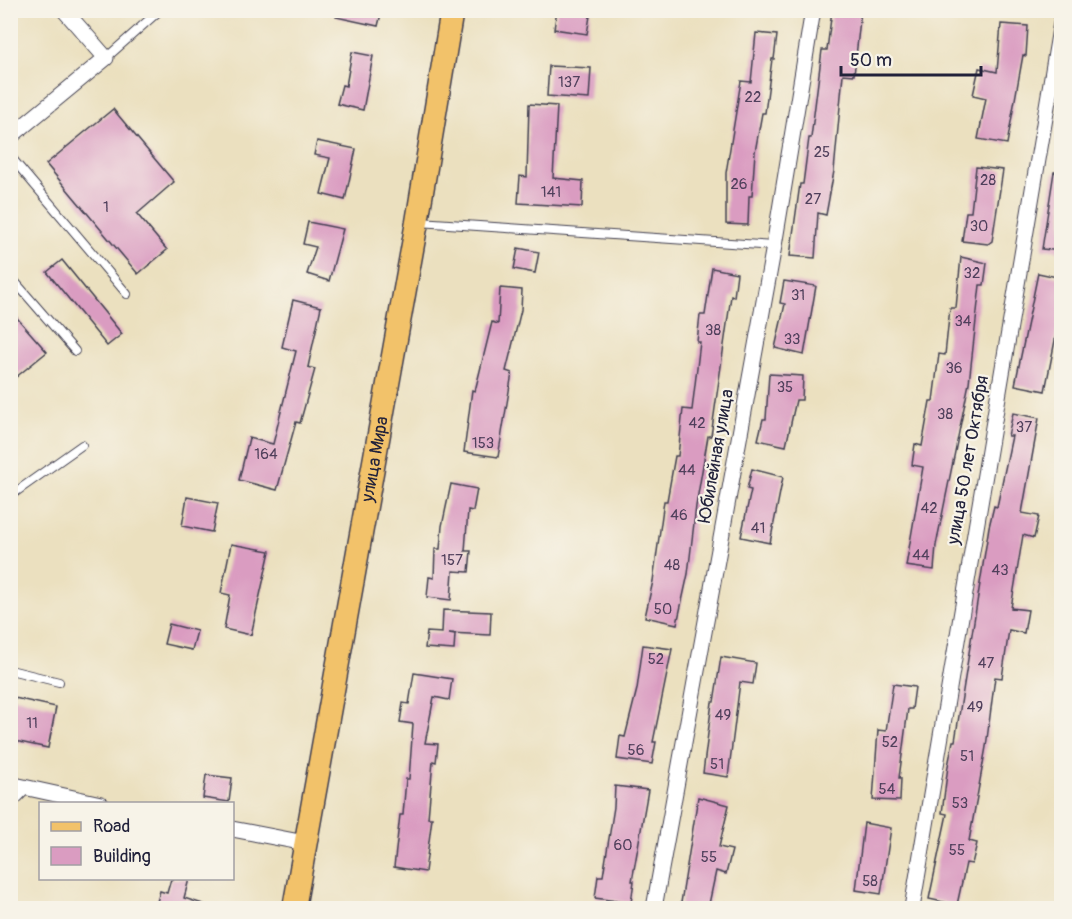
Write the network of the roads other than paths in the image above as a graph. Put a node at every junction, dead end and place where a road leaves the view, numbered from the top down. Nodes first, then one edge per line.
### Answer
1 (64, 10) edge
2 (160, 10) edge
3 (452, 10) edge
4 (813, 10) edge
5 (1062, 17) edge
6 (106, 58) junction
7 (10, 137) edge
8 (10, 156) edge
9 (417, 222) junction
10 (774, 246) junction
11 (10, 276) edge
12 (127, 294) dead end
13 (75, 351) dead end
14 (82, 445) dead end
15 (10, 496) edge
16 (10, 670) edge
17 (60, 682) dead end
18 (10, 784) edge
19 (27, 789) junction
20 (91, 802) edge
21 (10, 806) edge
22 (234, 829) edge
23 (305, 843) junction
24 (294, 909) edge
25 (654, 909) edge
26 (912, 909) edge

1 - 6 street
2 - 6 lane
3 - 9 main road, улица Мира
4 - 10 street, Юбилейная улица
5 - 26 street, улица 50 лет Октября
6 - 7 street
8 - 12 lane
9 - 10 lane
9 - 23 main road, улица Мира
10 - 25 street, Юбилейная улица
11 - 13 lane
14 - 15 lane
16 - 17 lane
18 - 19 street
19 - 20 street
19 - 21 lane
22 - 23 street
23 - 24 main road, улица Мира

